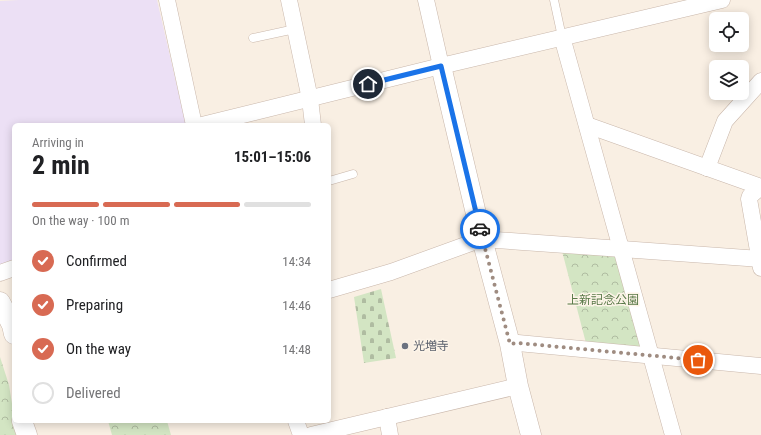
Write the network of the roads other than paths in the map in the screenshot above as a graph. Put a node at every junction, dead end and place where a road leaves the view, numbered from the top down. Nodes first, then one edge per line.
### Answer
1 (167, 0) edge
2 (289, 0) edge
3 (426, 0) edge
4 (554, 0) edge
5 (722, 0) edge
6 (295, 29) junction
7 (562, 37) junction
8 (253, 38) dead end
9 (441, 66) junction
10 (761, 81) edge
11 (310, 98) junction
12 (194, 123) edge
13 (210, 123) edge
14 (313, 123) edge
15 (587, 125) junction
16 (707, 168) junction
17 (353, 174) dead end
18 (331, 180) edge
19 (482, 239) junction
20 (621, 249) junction
21 (760, 262) edge
22 (12, 269) edge
23 (0, 273) edge
24 (331, 289) edge
25 (0, 302) edge
26 (12, 325) edge
27 (510, 344) junction
28 (651, 356) junction
29 (761, 366) edge
30 (518, 386) junction
31 (387, 417) junction
32 (23, 423) edge
33 (297, 423) edge
34 (27, 435) edge
35 (301, 435) edge
36 (311, 435) edge
37 (390, 435) edge
38 (531, 435) edge
39 (673, 435) edge

1 - 12 street
2 - 6 street
3 - 9 street
4 - 7 lane
5 - 7 street
6 - 8 lane
6 - 11 street
7 - 9 street
7 - 15 street
9 - 11 street
9 - 19 street
10 - 16 street
11 - 13 street
11 - 14 street
15 - 16 street
15 - 20 street
16 - 21 street
17 - 18 lane
19 - 20 street
19 - 24 street
19 - 27 street
20 - 21 street
20 - 28 street
22 - 23 street
25 - 26 street
27 - 28 street
27 - 30 street
28 - 29 street
28 - 39 street
30 - 31 street
30 - 38 street
31 - 36 street
31 - 37 street
32 - 34 street
33 - 35 street

